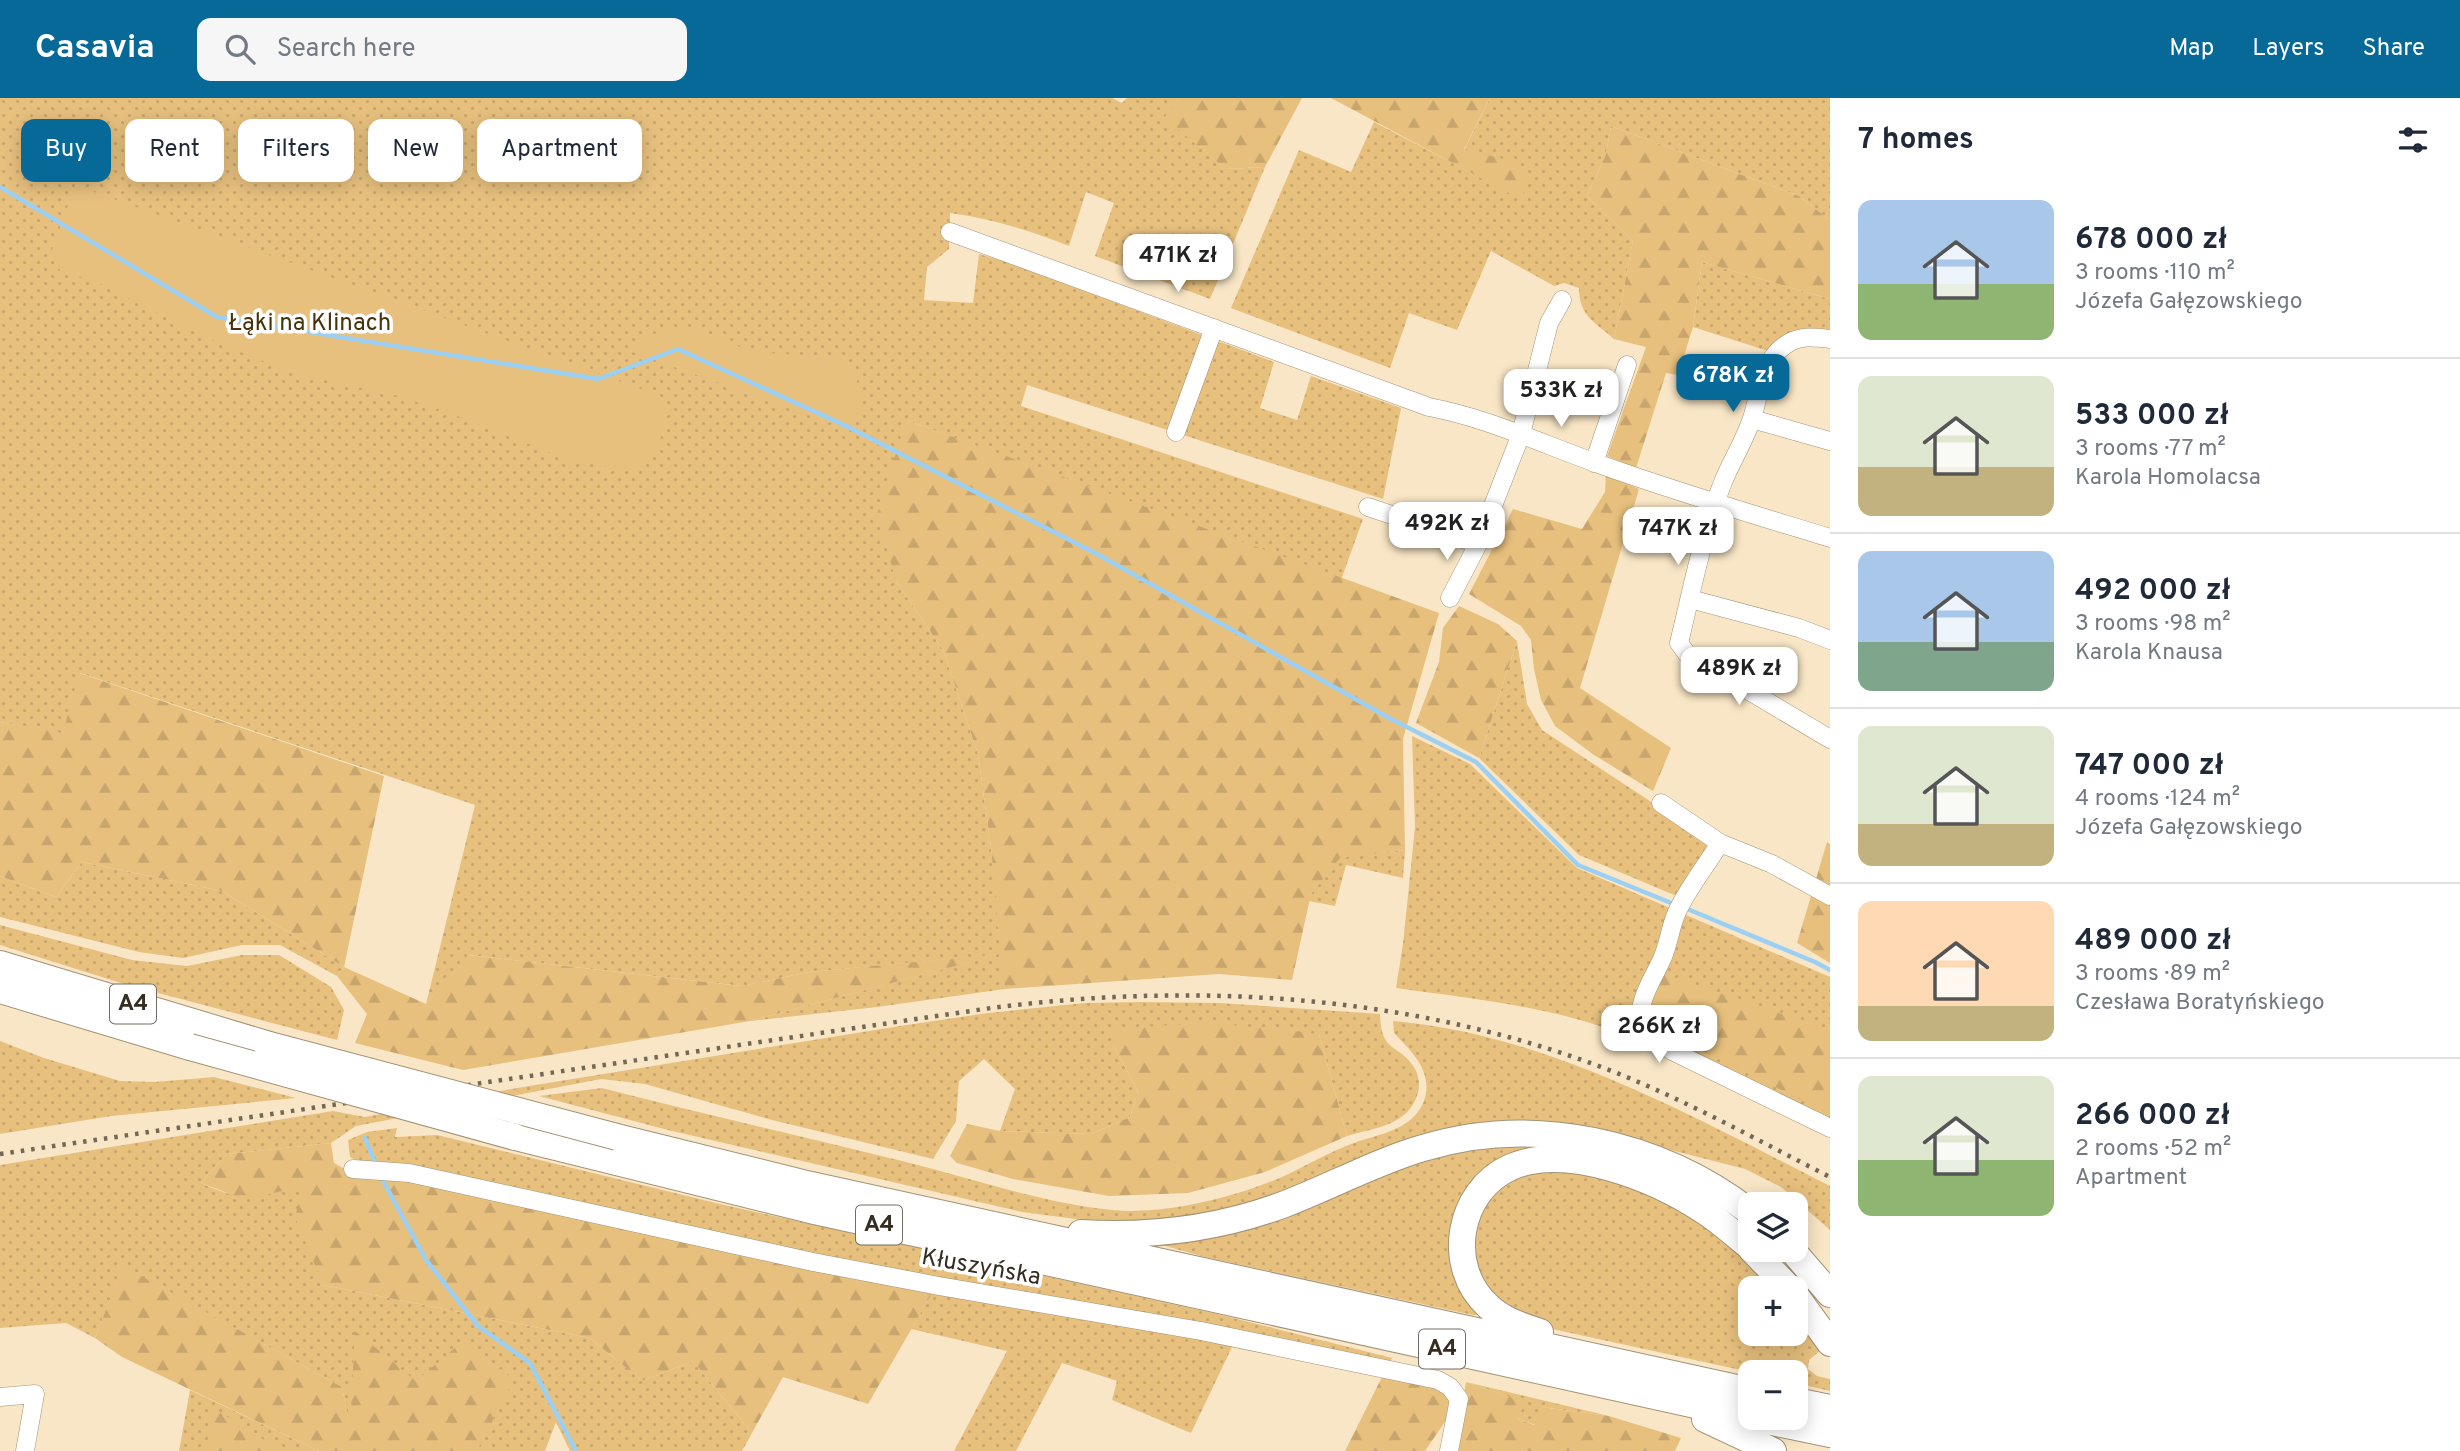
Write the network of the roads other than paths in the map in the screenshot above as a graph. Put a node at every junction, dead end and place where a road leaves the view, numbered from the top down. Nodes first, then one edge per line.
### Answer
1 (950, 232) dead end
2 (1562, 300) dead end
3 (1214, 328) junction
4 (1830, 339) edge
5 (1627, 365) dead end
6 (1752, 419) junction
7 (1176, 432) dead end
8 (1521, 433) junction
9 (1830, 441) edge
10 (1594, 463) junction
11 (1716, 503) junction
12 (1368, 507) dead end
13 (1830, 538) edge
14 (1478, 544) junction
15 (1450, 598) dead end
16 (1690, 599) junction
17 (1830, 640) edge
18 (1830, 739) edge
19 (1661, 803) dead end
20 (1720, 842) junction
21 (1830, 896) edge
22 (0, 964) edge
23 (0, 990) edge
24 (1830, 1128) edge
25 (354, 1169) dead end
26 (1738, 1204) edge
27 (1006, 1227) junction
28 (1738, 1238) edge
29 (1764, 1262) edge
30 (1802, 1262) edge
31 (1778, 1276) edge
32 (1830, 1294) edge
33 (1808, 1313) edge
34 (1830, 1343) edge
35 (1627, 1364) junction
36 (1738, 1388) edge
37 (1639, 1392) junction
38 (0, 1397) edge
39 (1808, 1403) edge
40 (1830, 1408) edge
41 (1738, 1414) edge
42 (1808, 1429) edge
43 (1830, 1434) edge
44 (25, 1451) edge
45 (1449, 1451) edge
46 (1773, 1451) edge

1 - 3 street
2 - 8 street
3 - 7 street
3 - 8 street
4 - 6 street
5 - 10 street
6 - 9 street
6 - 11 street
8 - 10 street
8 - 14 street
10 - 11 street
11 - 13 street
11 - 16 street
12 - 14 street
14 - 15 street
16 - 17 street
16 - 18 street
19 - 20 street
20 - 21 street
20 - 24 street
22 - 27 highway, A4, bridge
23 - 37 highway, A4, bridge
25 - 45 street, Kłuszyńska
26 - 27 highway
27 - 35 highway, A4
28 - 35 highway
29 - 31 highway
30 - 32 highway
33 - 34 highway
35 - 36 highway, A4
37 - 41 highway, A4
37 - 46 highway
38 - 44 street
39 - 40 highway
42 - 43 highway, A4

